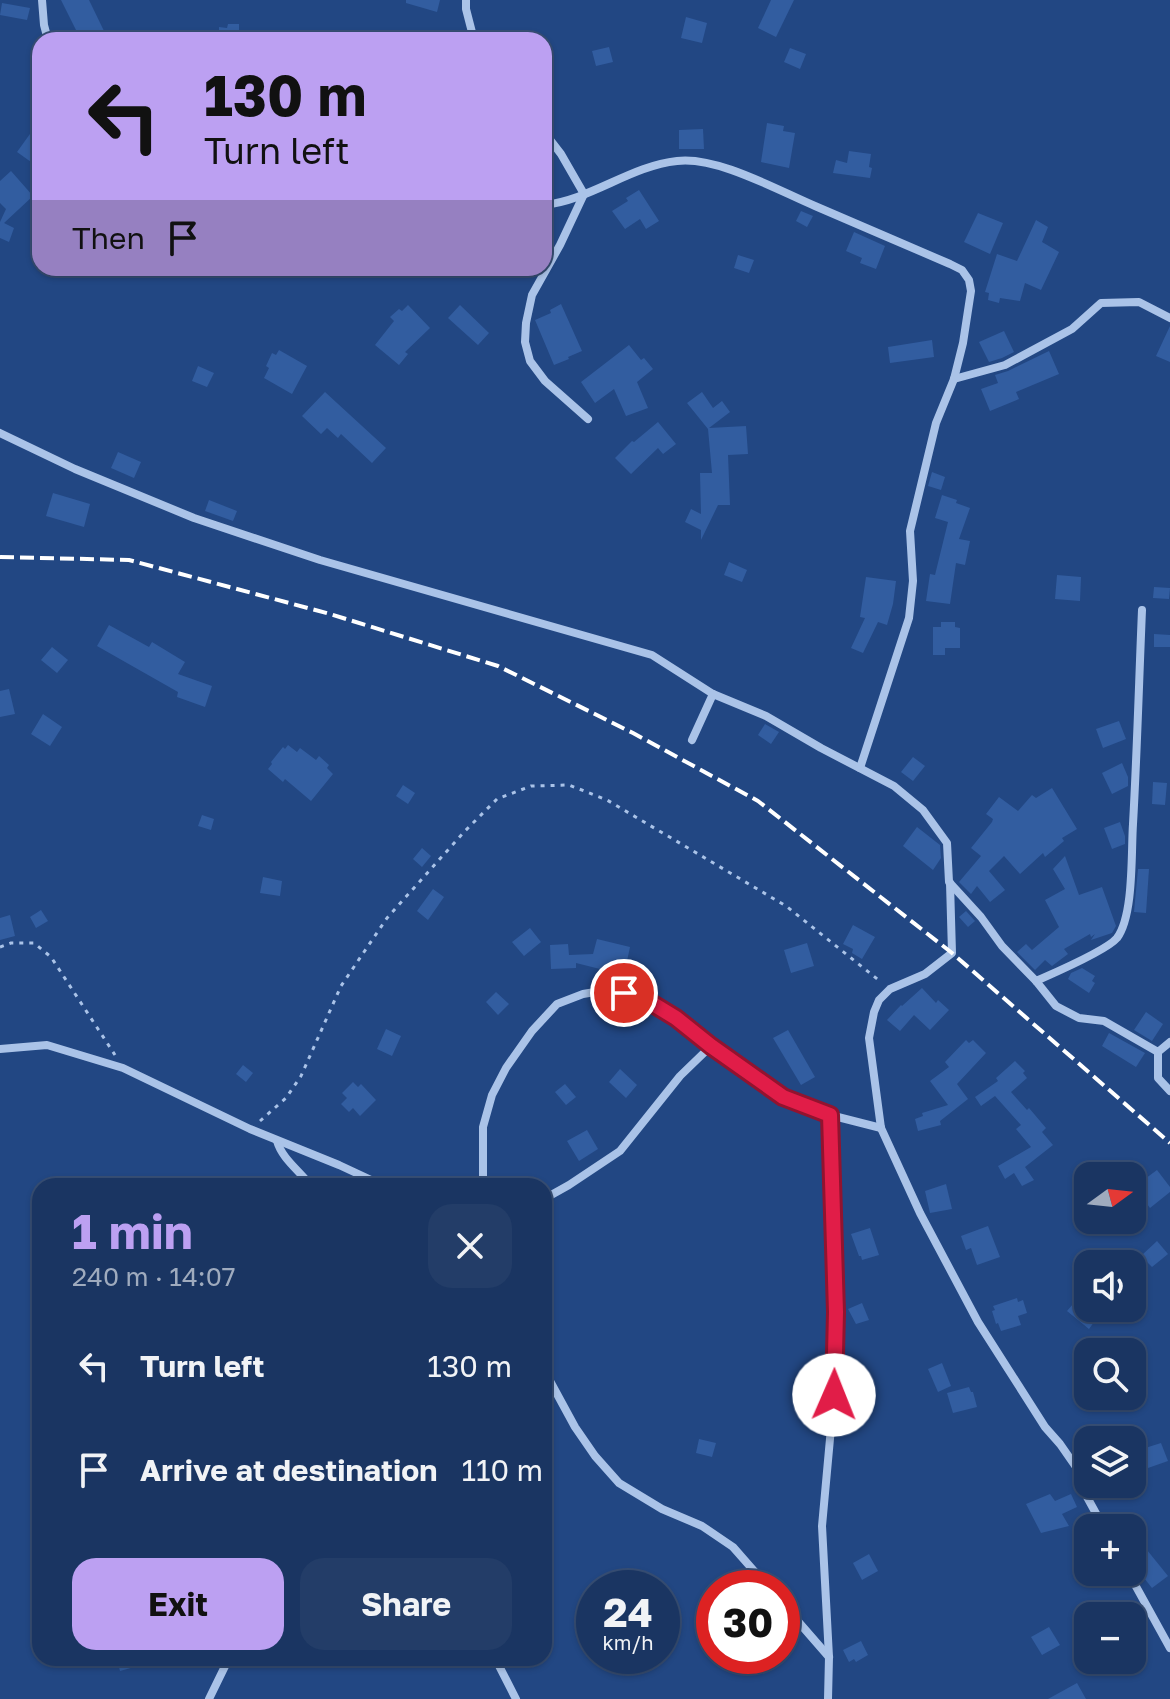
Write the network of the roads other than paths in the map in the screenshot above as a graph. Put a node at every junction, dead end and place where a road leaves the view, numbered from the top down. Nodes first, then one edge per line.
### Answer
1 (42, 0) edge
2 (466, 0) edge
3 (46, 32) edge
4 (472, 32) edge
5 (552, 142) edge
6 (584, 194) junction
7 (552, 204) edge
8 (552, 259) edge
9 (543, 276) edge
10 (1170, 318) edge
11 (954, 379) junction
12 (588, 419) dead end
13 (0, 433) edge
14 (1142, 610) dead end
15 (713, 694) junction
16 (692, 740) dead end
17 (860, 768) junction
18 (949, 882) junction
19 (1036, 981) junction
20 (1170, 1042) edge
21 (711, 1046) junction
22 (0, 1049) edge
23 (1158, 1052) junction
24 (1170, 1091) edge
25 (830, 1115) junction
26 (881, 1128) junction
27 (277, 1141) junction
28 (305, 1178) edge
29 (367, 1178) edge
30 (483, 1178) edge
31 (552, 1195) edge
32 (552, 1385) edge
33 (1096, 1514) edge
34 (753, 1570) edge
35 (1136, 1586) edge
36 (800, 1624) edge
37 (1170, 1648) edge
38 (829, 1657) junction
39 (225, 1666) edge
40 (499, 1666) edge
41 (209, 1699) edge
42 (516, 1699) edge
43 (828, 1699) edge

1 - 3 street
2 - 4 street
5 - 6 street
6 - 7 street
6 - 8 street
6 - 11 street
9 - 12 street
10 - 11 street
11 - 17 street
13 - 15 street
14 - 19 street
15 - 16 street
15 - 17 street
17 - 18 street
18 - 19 street
18 - 26 street
19 - 23 street
20 - 23 street
21 - 25 street
21 - 30 street
21 - 31 street
22 - 27 street
23 - 24 street
25 - 26 street
25 - 38 street
26 - 33 street
27 - 28 street
27 - 29 street
32 - 34 street
35 - 37 street
36 - 38 street
38 - 43 street
39 - 41 street
40 - 42 street

